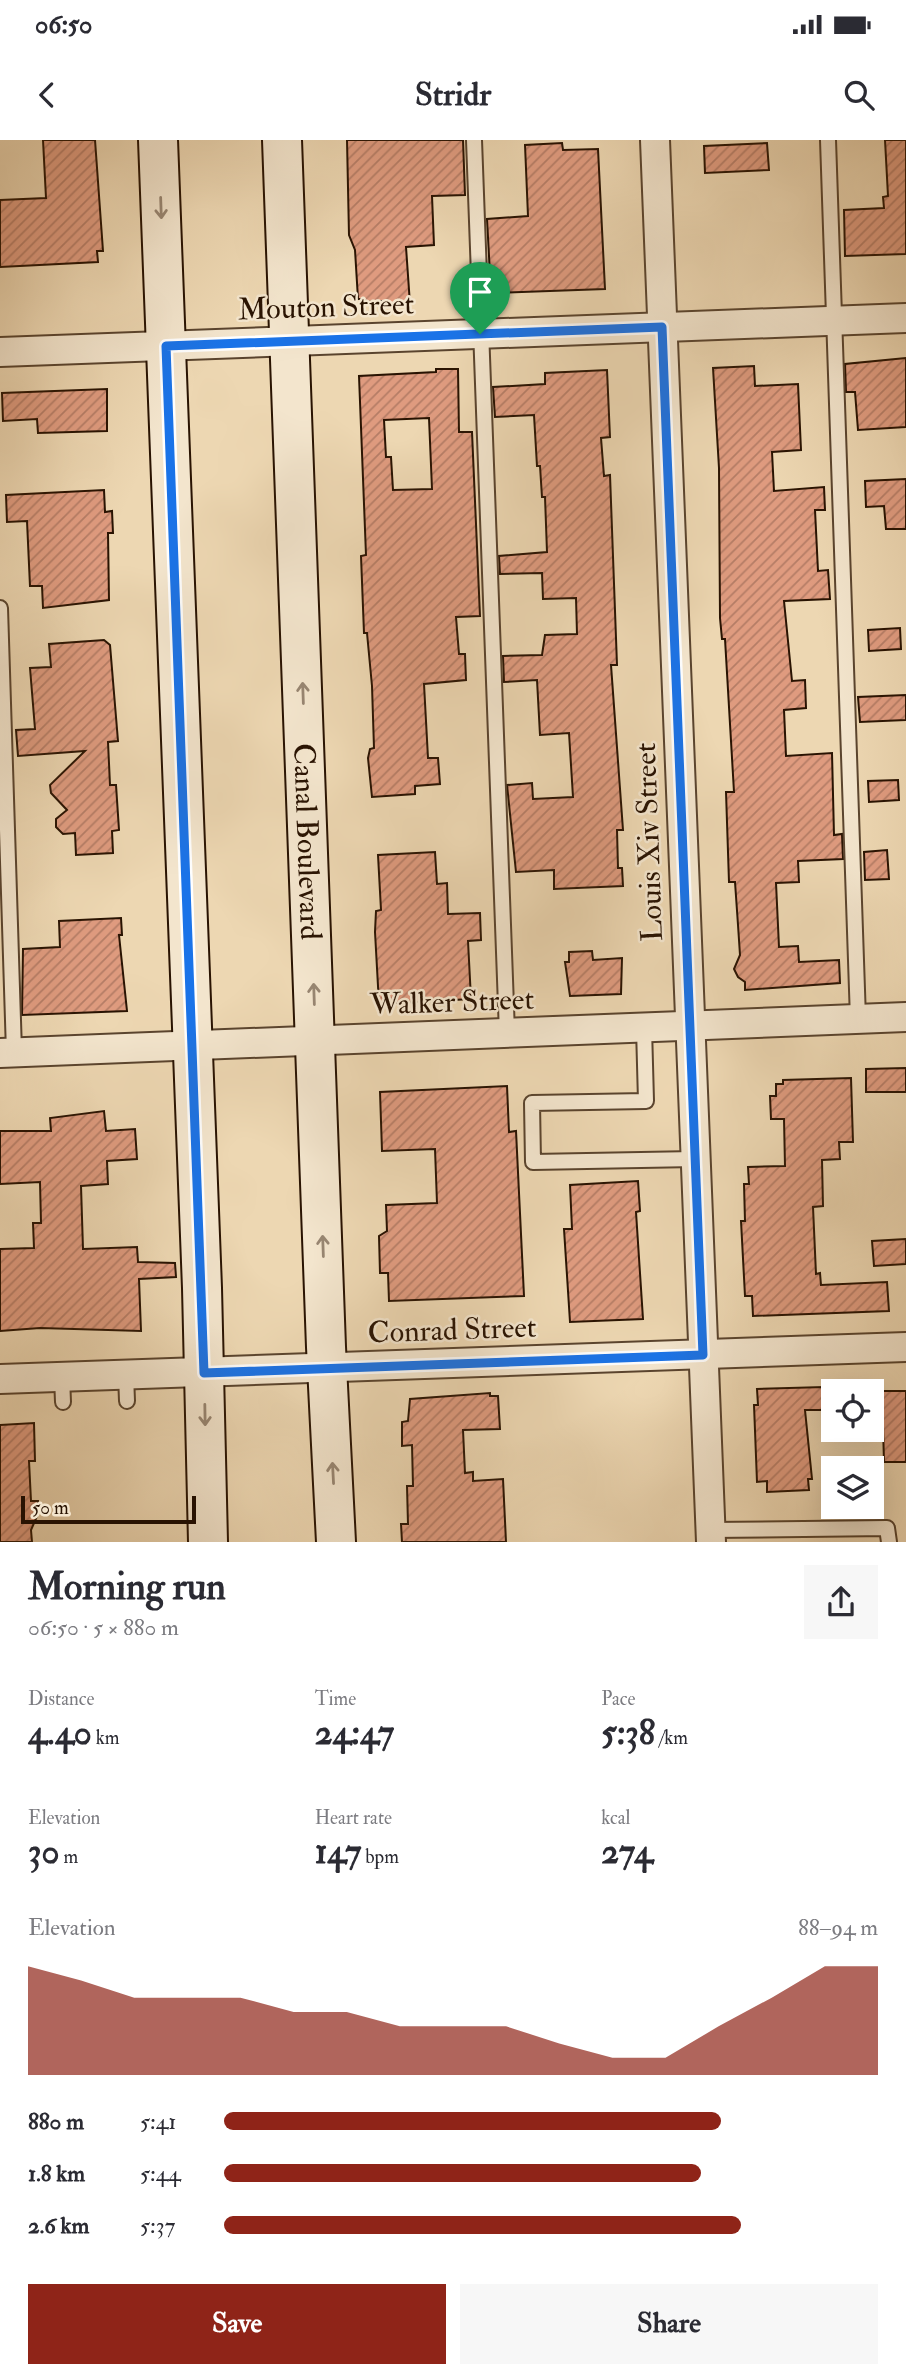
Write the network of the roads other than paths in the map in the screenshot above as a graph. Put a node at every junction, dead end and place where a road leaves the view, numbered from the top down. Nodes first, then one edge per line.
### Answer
1 (158, 140) edge
2 (282, 140) edge
3 (474, 140) edge
4 (655, 140) edge
5 (828, 140) edge
6 (906, 318) edge
7 (835, 320) junction
8 (662, 327) junction
9 (480, 334) junction
10 (289, 341) junction
11 (166, 346) junction
12 (0, 352) edge
13 (0, 608) edge
14 (906, 1017) edge
15 (858, 1019) junction
16 (690, 1026) junction
17 (644, 1028) junction
18 (507, 1033) junction
19 (316, 1040) junction
20 (192, 1045) junction
21 (7, 1052) edge
22 (695, 1159) junction
23 (906, 1347) edge
24 (703, 1355) junction
25 (327, 1368) junction
26 (204, 1373) junction
27 (0, 1379) edge
28 (845, 1535) edge
29 (710, 1536) edge
30 (208, 1542) edge
31 (336, 1542) edge
32 (889, 1542) edge

1 -> 11 main road
2 - 10 main road, Canal Boulevard
3 - 9 lane
4 - 8 street, Louis Xiv Street
5 - 7 lane
6 - 7 street, Mouton Street
7 - 8 street, Mouton Street
7 - 15 lane
8 - 9 street, Mouton Street
8 - 16 street, Louis Xiv Street
9 - 10 street, Mouton Street
9 - 18 lane
10 - 11 street, Mouton Street
19 -> 10 main road, Canal Boulevard
11 - 12 street, Mouton Street
11 - 20 main road
13 - 21 lane
14 - 15 street, Walker Street
15 - 16 street, Walker Street
16 - 17 street, Walker Street
16 - 22 street, Louis Xiv Street
17 - 18 street, Walker Street
17 - 22 lane
18 - 19 street, Walker Street
19 - 20 street, Walker Street
25 -> 19 main road, Canal Boulevard
20 - 21 street, Walker Street
20 - 26 main road
22 - 24 street, Louis Xiv Street
23 - 24 street, Conrad Street
24 - 25 street, Conrad Street
24 - 29 street, Louis Xiv Street
25 - 26 street, Conrad Street
31 -> 25 main road, Canal Boulevard
26 - 27 street, Conrad Street
26 -> 30 main road
28 - 29 lane
28 - 32 lane

